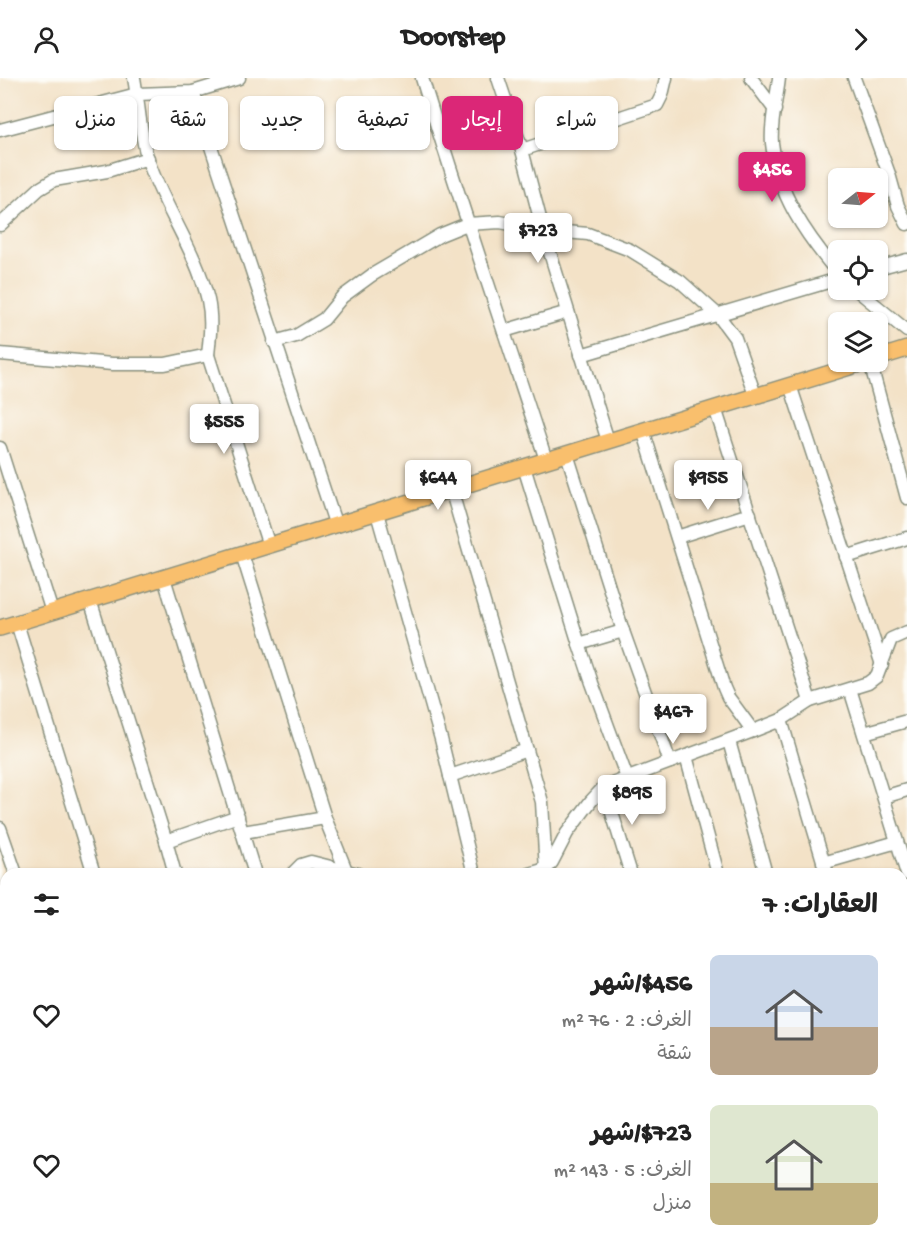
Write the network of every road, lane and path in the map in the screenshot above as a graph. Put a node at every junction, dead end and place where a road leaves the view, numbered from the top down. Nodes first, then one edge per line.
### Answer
1 (134, 78) edge
2 (239, 78) edge
3 (422, 78) edge
4 (498, 78) edge
5 (666, 78) edge
6 (751, 78) edge
7 (779, 78) edge
8 (854, 78) edge
9 (193, 93) junction
10 (137, 94) junction
11 (504, 96) edge
12 (775, 110) junction
13 (0, 130) edge
14 (522, 150) edge
15 (523, 150) edge
16 (148, 158) junction
17 (467, 224) junction
18 (907, 224) edge
19 (0, 225) edge
20 (543, 230) junction
21 (828, 260) edge
22 (907, 260) edge
23 (888, 265) edge
24 (828, 282) edge
25 (870, 300) edge
26 (568, 312) junction
27 (718, 315) junction
28 (907, 330) edge
29 (504, 331) junction
30 (274, 342) junction
31 (907, 349) edge
32 (0, 354) edge
33 (208, 355) junction
34 (581, 355) junction
35 (888, 355) edge
36 (834, 372) edge
37 (871, 372) edge
38 (790, 385) junction
39 (755, 395) junction
40 (715, 408) junction
41 (643, 430) junction
42 (608, 441) junction
43 (0, 448) edge
44 (567, 454) junction
45 (546, 460) junction
46 (524, 467) junction
47 (451, 489) junction
48 (907, 498) edge
49 (377, 513) junction
50 (750, 514) junction
51 (336, 526) junction
52 (676, 537) junction
53 (907, 538) edge
54 (269, 546) junction
55 (242, 554) junction
56 (846, 557) junction
57 (165, 578) junction
58 (90, 600) junction
59 (52, 612) junction
60 (17, 623) junction
61 (0, 628) edge
62 (623, 631) junction
63 (907, 632) edge
64 (579, 644) junction
65 (882, 665) junction
66 (850, 689) junction
67 (810, 701) junction
68 (781, 720) junction
69 (907, 721) edge
70 (753, 731) junction
71 (864, 733) junction
72 (729, 741) junction
73 (527, 750) junction
74 (686, 756) junction
75 (670, 762) junction
76 (450, 776) junction
77 (627, 778) junction
78 (604, 787) junction
79 (907, 790) edge
80 (884, 797) junction
81 (238, 816) junction
82 (325, 818) junction
83 (0, 828) edge
84 (243, 832) junction
85 (166, 841) junction
86 (897, 842) junction
87 (3, 850) edge
88 (13, 868) edge
89 (92, 868) edge
90 (173, 868) edge
91 (253, 868) edge
92 (298, 868) edge
93 (332, 868) edge
94 (350, 868) edge
95 (473, 868) edge
96 (547, 868) edge
97 (549, 868) edge
98 (629, 868) edge
99 (716, 868) edge
100 (764, 868) edge
101 (825, 868) edge
102 (828, 868) edge
103 (905, 868) edge

1 - 10 street
2 - 9 street
3 - 17 street
4 - 11 street
5 - 15 street
6 - 12 street
7 - 12 street
8 - 18 street
9 - 10 street
9 - 30 street
10 - 13 street
10 - 16 street
12 - 21 street
14 - 20 street
16 - 19 street
16 - 33 street
17 - 20 street
17 - 29 street
17 - 30 street
20 - 26 street
20 - 27 street
22 - 23 street
24 - 27 street
25 - 28 street
26 - 29 street
26 - 34 street
27 - 34 street
27 - 39 street
29 - 45 street
30 - 51 street
31 - 35 main road
32 - 33 street
33 - 54 street
34 - 42 street
36 - 38 main road
37 - 48 street
38 - 39 main road
38 - 56 street
39 - 40 main road
40 - 41 main road
40 - 50 street
41 - 42 main road
41 - 52 street
42 - 44 main road
43 - 59 street
44 - 45 main road
44 - 62 street
45 - 46 main road
46 - 47 main road
46 - 64 street
47 - 49 main road
47 - 73 street
49 - 51 main road
49 - 76 street
50 - 52 street
50 - 67 street
51 - 54 main road
52 - 70 street
53 - 56 street
54 - 55 main road
55 - 57 main road
55 - 82 street
56 - 65 street
57 - 58 main road
57 - 81 street
58 - 59 main road
58 - 85 street
59 - 60 main road
60 - 61 main road
60 - 89 street
62 - 64 street
62 - 75 street
63 - 65 street
64 - 77 street
65 - 66 street
66 - 67 street
66 - 71 street
67 - 68 street
68 - 70 street
68 - 101 street
69 - 71 street
70 - 72 street
71 - 80 street
72 - 74 street
72 - 100 street
73 - 76 street
73 - 96 street
74 - 75 street
74 - 99 street
75 - 77 street
76 - 95 street
77 - 78 street
78 - 97 street
78 - 98 street
79 - 80 street
80 - 86 street
81 - 84 street
81 - 85 street
82 - 84 street
82 - 94 street
83 - 87 street
84 - 91 street
85 - 90 street
86 - 102 street
86 - 103 street
87 - 88 street
92 - 93 street

